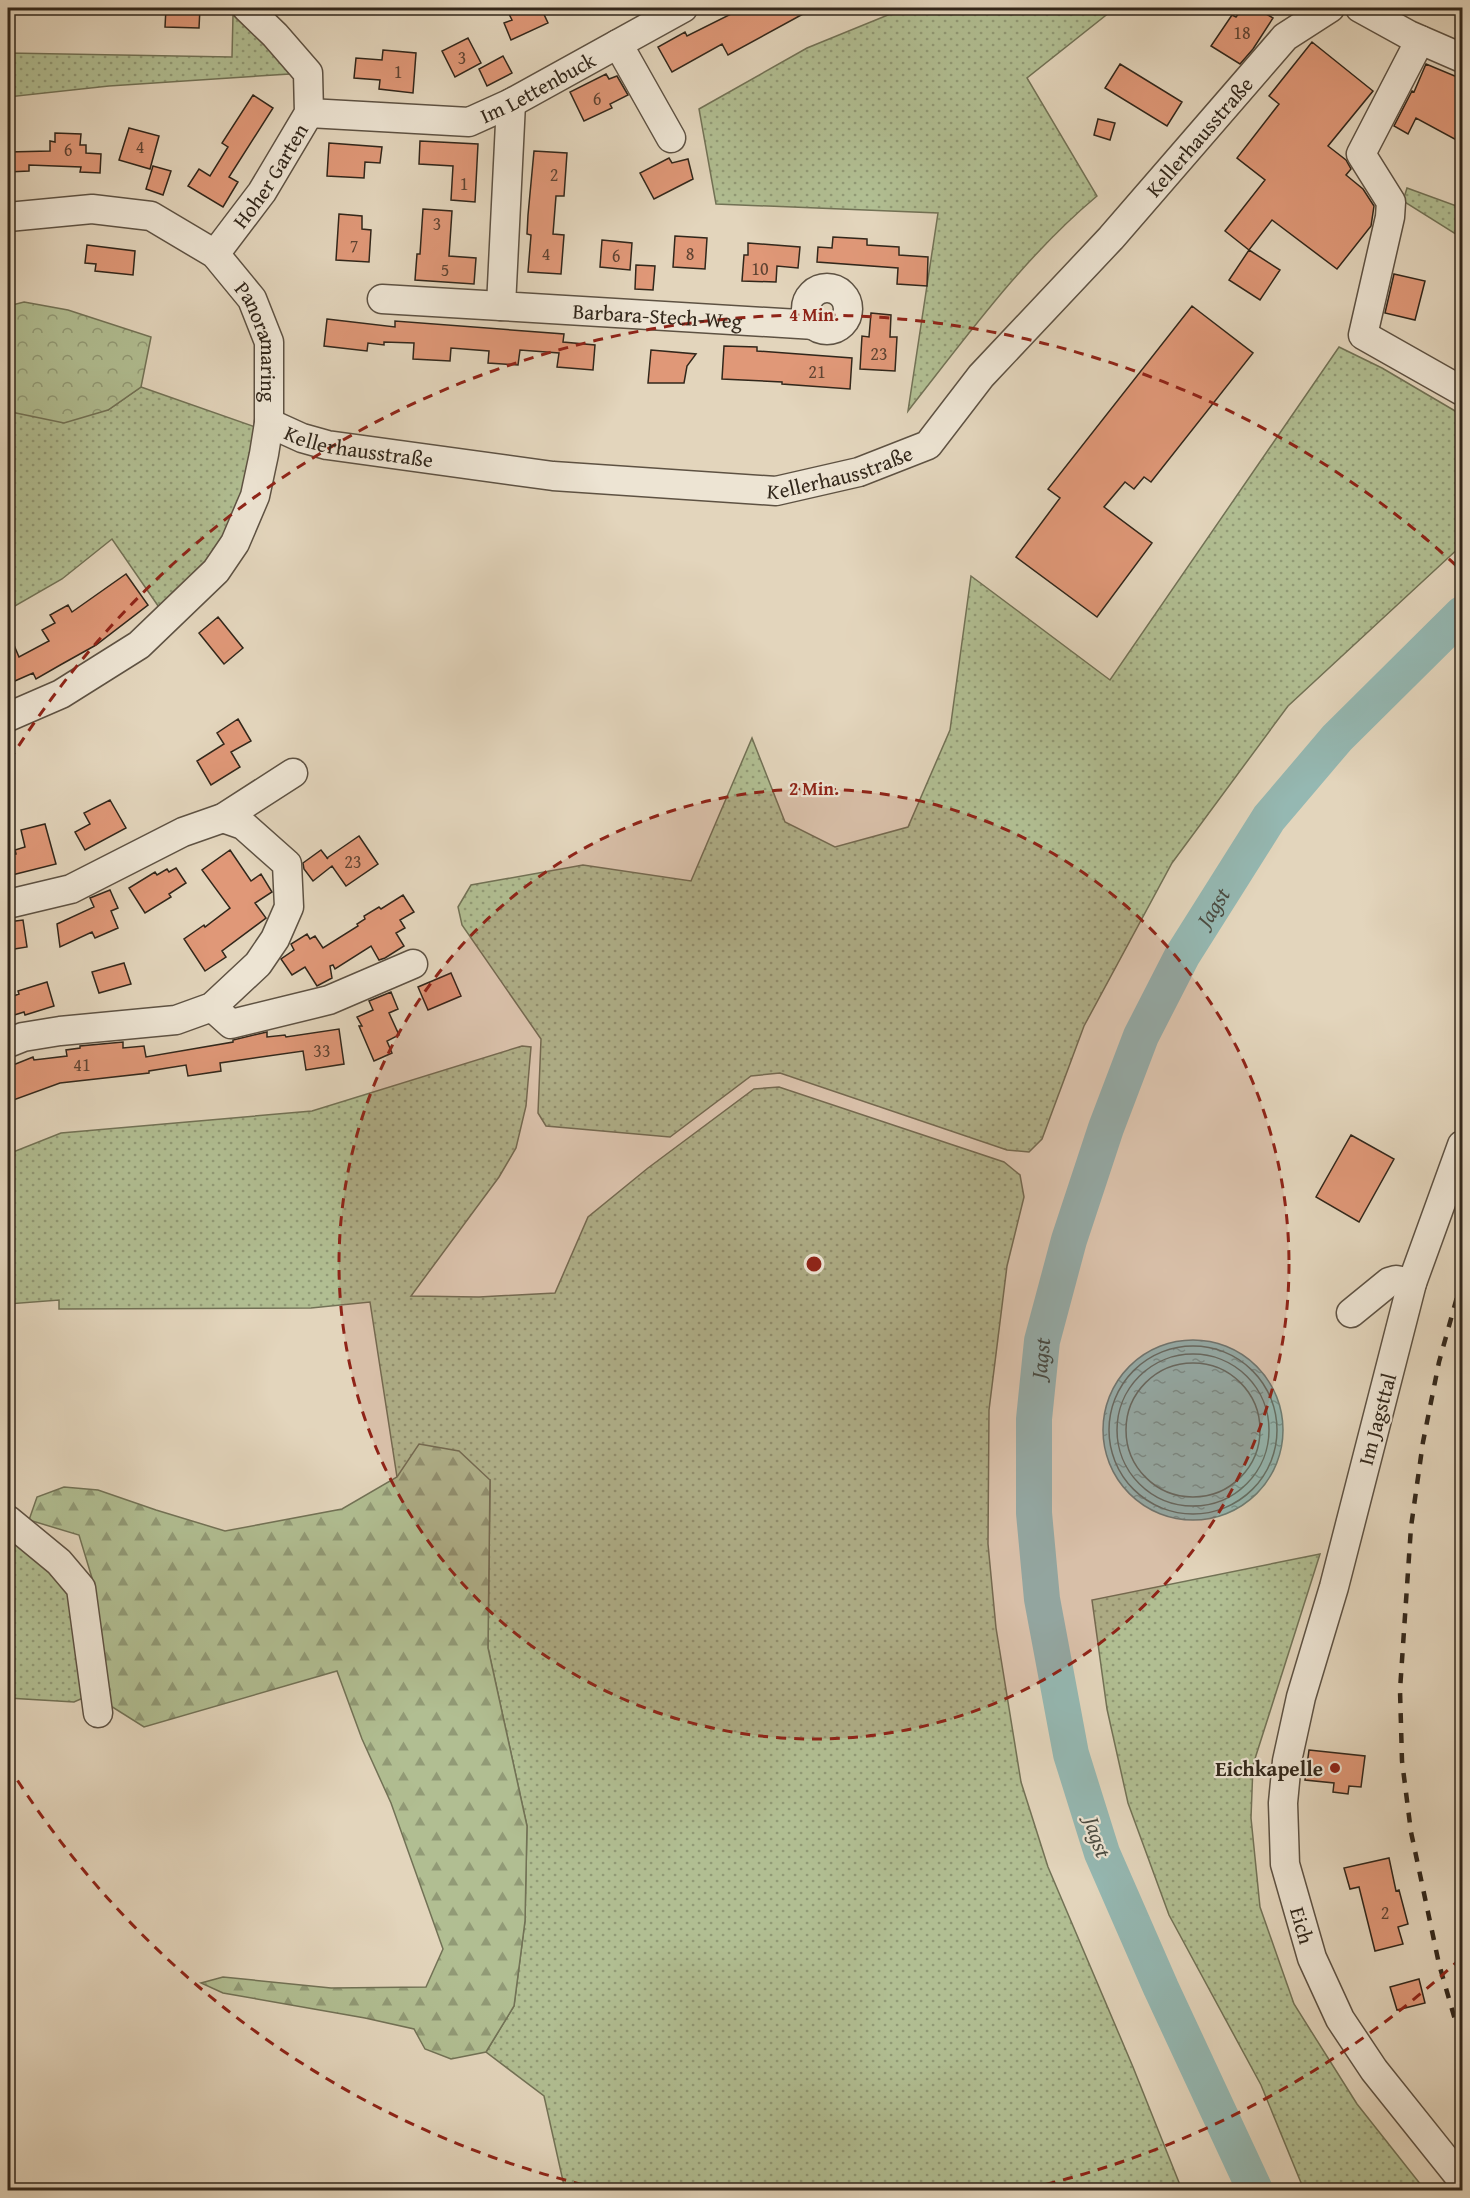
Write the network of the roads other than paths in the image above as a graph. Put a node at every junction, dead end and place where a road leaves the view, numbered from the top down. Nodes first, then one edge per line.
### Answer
1 (247, 8) edge
2 (683, 8) edge
3 (1330, 8) edge
4 (1360, 8) edge
5 (1420, 40) junction
6 (618, 44) junction
7 (1462, 58) edge
8 (511, 103) junction
9 (309, 113) junction
10 (671, 138) dead end
11 (8, 217) edge
12 (215, 254) junction
13 (382, 300) dead end
14 (501, 306) junction
15 (815, 325) dead end
16 (1462, 391) edge
17 (269, 423) junction
18 (8, 717) edge
19 (293, 773) dead end
20 (223, 818) junction
21 (8, 904) edge
22 (413, 964) dead end
23 (212, 1007) junction
24 (8, 1043) edge
25 (1462, 1145) edge
26 (1412, 1283) junction
27 (1351, 1313) dead end
28 (8, 1520) edge
29 (1301, 1697) joint
30 (98, 1713) dead end
31 (1462, 2180) edge

1 - 9 street, Hoher Garten
2 - 6 street, Im Lettenbuck
3 - 17 street, Kellerhausstraße
4 - 5 street
5 - 7 street
5 - 16 street
6 - 8 street, Im Lettenbuck
6 - 10 street, Im Lettenbuck
8 - 9 street, Im Lettenbuck
8 - 14 street
9 - 12 street, Hoher Garten
11 - 12 street, Panoramaring
12 - 17 street, Panoramaring
13 - 14 street, Barbara-Stech-Weg
14 - 15 street, Barbara-Stech-Weg
17 - 18 street, Panoramaring
19 - 20 street
20 - 21 street
20 - 23 street
22 - 23 street
23 - 24 street
25 - 26 street, Im Jagsttal
26 - 27 street
26 - 29 street, Im Jagsttal
28 - 30 street
29 - 31 street, Eich

